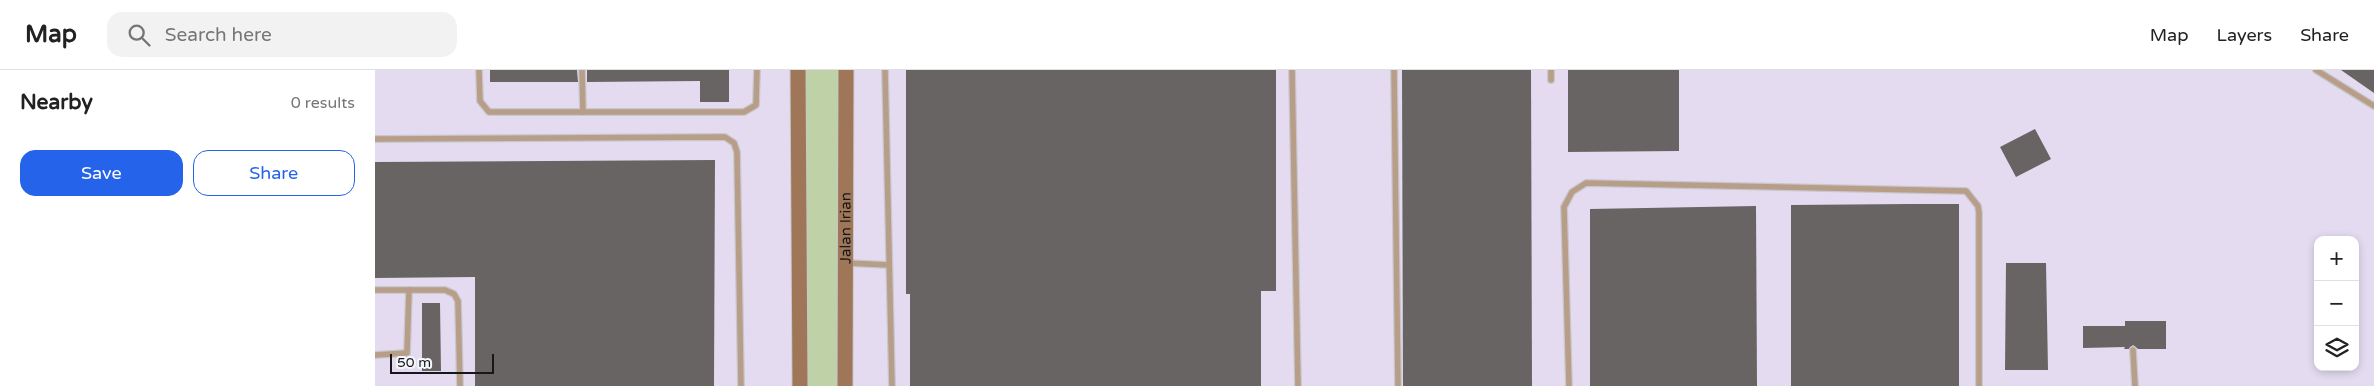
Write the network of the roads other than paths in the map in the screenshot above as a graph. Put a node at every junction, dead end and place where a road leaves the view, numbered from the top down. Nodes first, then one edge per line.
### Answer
1 (479, 70) edge
2 (582, 70) edge
3 (757, 70) edge
4 (798, 70) edge
5 (846, 70) edge
6 (885, 70) edge
7 (1292, 70) edge
8 (1394, 70) edge
9 (1551, 70) edge
10 (2316, 70) edge
11 (1551, 80) dead end
12 (2374, 106) edge
13 (583, 112) junction
14 (375, 139) edge
15 (845, 263) junction
16 (889, 265) junction
17 (375, 290) edge
18 (409, 290) junction
19 (2133, 350) dead end
20 (375, 354) edge
21 (461, 386) edge
22 (741, 386) edge
23 (800, 386) edge
24 (845, 386) edge
25 (892, 386) edge
26 (1297, 386) edge
27 (1398, 386) edge
28 (1569, 386) edge
29 (1979, 386) edge
30 (2135, 386) edge

1 - 13 lane
2 - 13 lane
3 - 13 lane
4 - 23 street
5 - 15 street, Jalan Irian
6 - 16 lane
7 - 26 lane
8 - 27 lane
9 - 11 lane
10 - 12 lane
14 - 22 lane
15 - 16 lane
15 - 24 street, Jalan Irian
16 - 25 lane
17 - 18 lane
18 - 20 lane
18 - 21 lane
19 - 30 lane
28 - 29 lane

